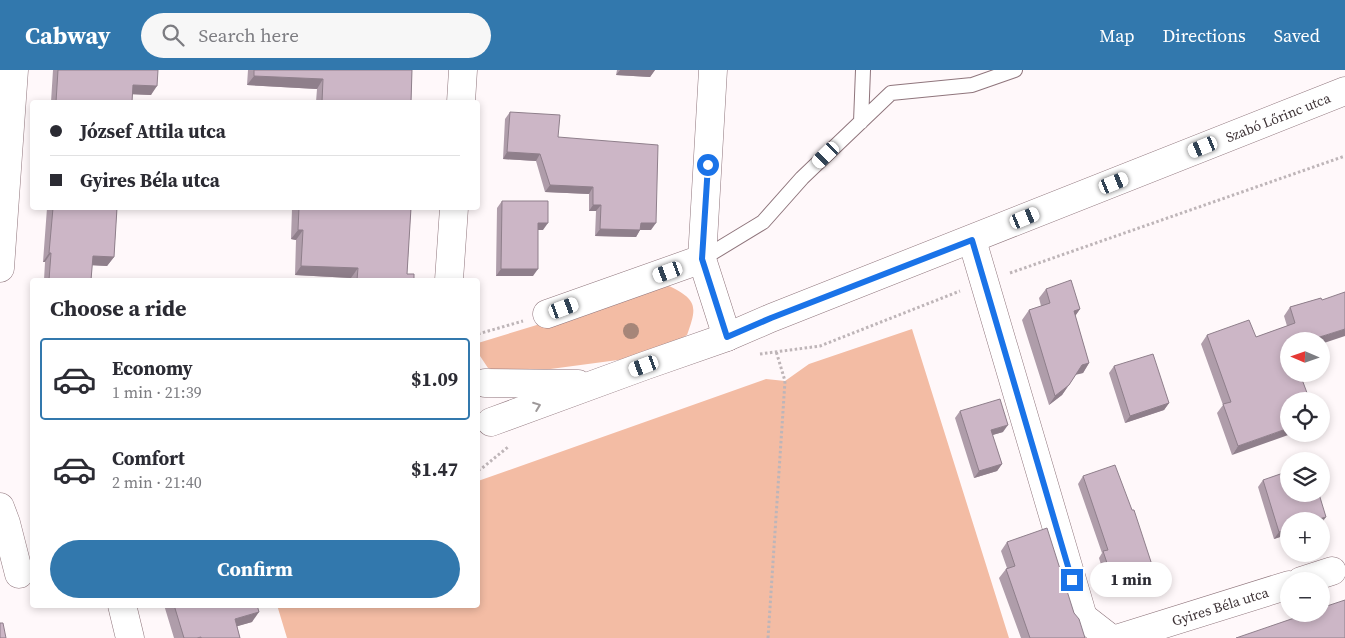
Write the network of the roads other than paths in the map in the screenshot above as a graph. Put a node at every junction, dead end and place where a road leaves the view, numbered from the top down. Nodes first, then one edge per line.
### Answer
1 (14, 70) edge
2 (463, 70) edge
3 (713, 70) edge
4 (863, 70) edge
5 (1015, 70) edge
6 (1345, 91) edge
7 (461, 100) edge
8 (861, 122) junction
9 (454, 210) edge
10 (972, 240) junction
11 (702, 259) junction
12 (0, 268) edge
13 (449, 278) edge
14 (547, 314) road end
15 (727, 337) junction
16 (481, 380) edge
17 (594, 384) junction
18 (484, 431) edge
19 (0, 507) edge
20 (1332, 571) dead end
21 (1329, 572) edge
22 (17, 575) edge
23 (1280, 588) edge
24 (123, 608) edge
25 (1154, 634) edge
26 (130, 638) edge
27 (1110, 638) edge
28 (1119, 638) edge

1 - 12 street
2 - 7 street
3 - 11 street
4 - 8 lane
5 - 8 lane
6 - 10 street, Szabó Lőrinc utca
8 - 11 lane
9 - 13 street
10 - 15 street, Szabó Lőrinc utca
10 - 27 street
11 - 14 street
11 - 15 street
15 - 17 street, Szabó Lőrinc utca
16 - 17 street, Szabó Lőrinc utca
16 - 18 street
18 -> 17 street, Szabó Lőrinc utca
19 - 22 street
20 - 21 street
23 - 25 street, Gyires Béla utca
24 - 26 street
25 - 28 street, Gyires Béla utca

